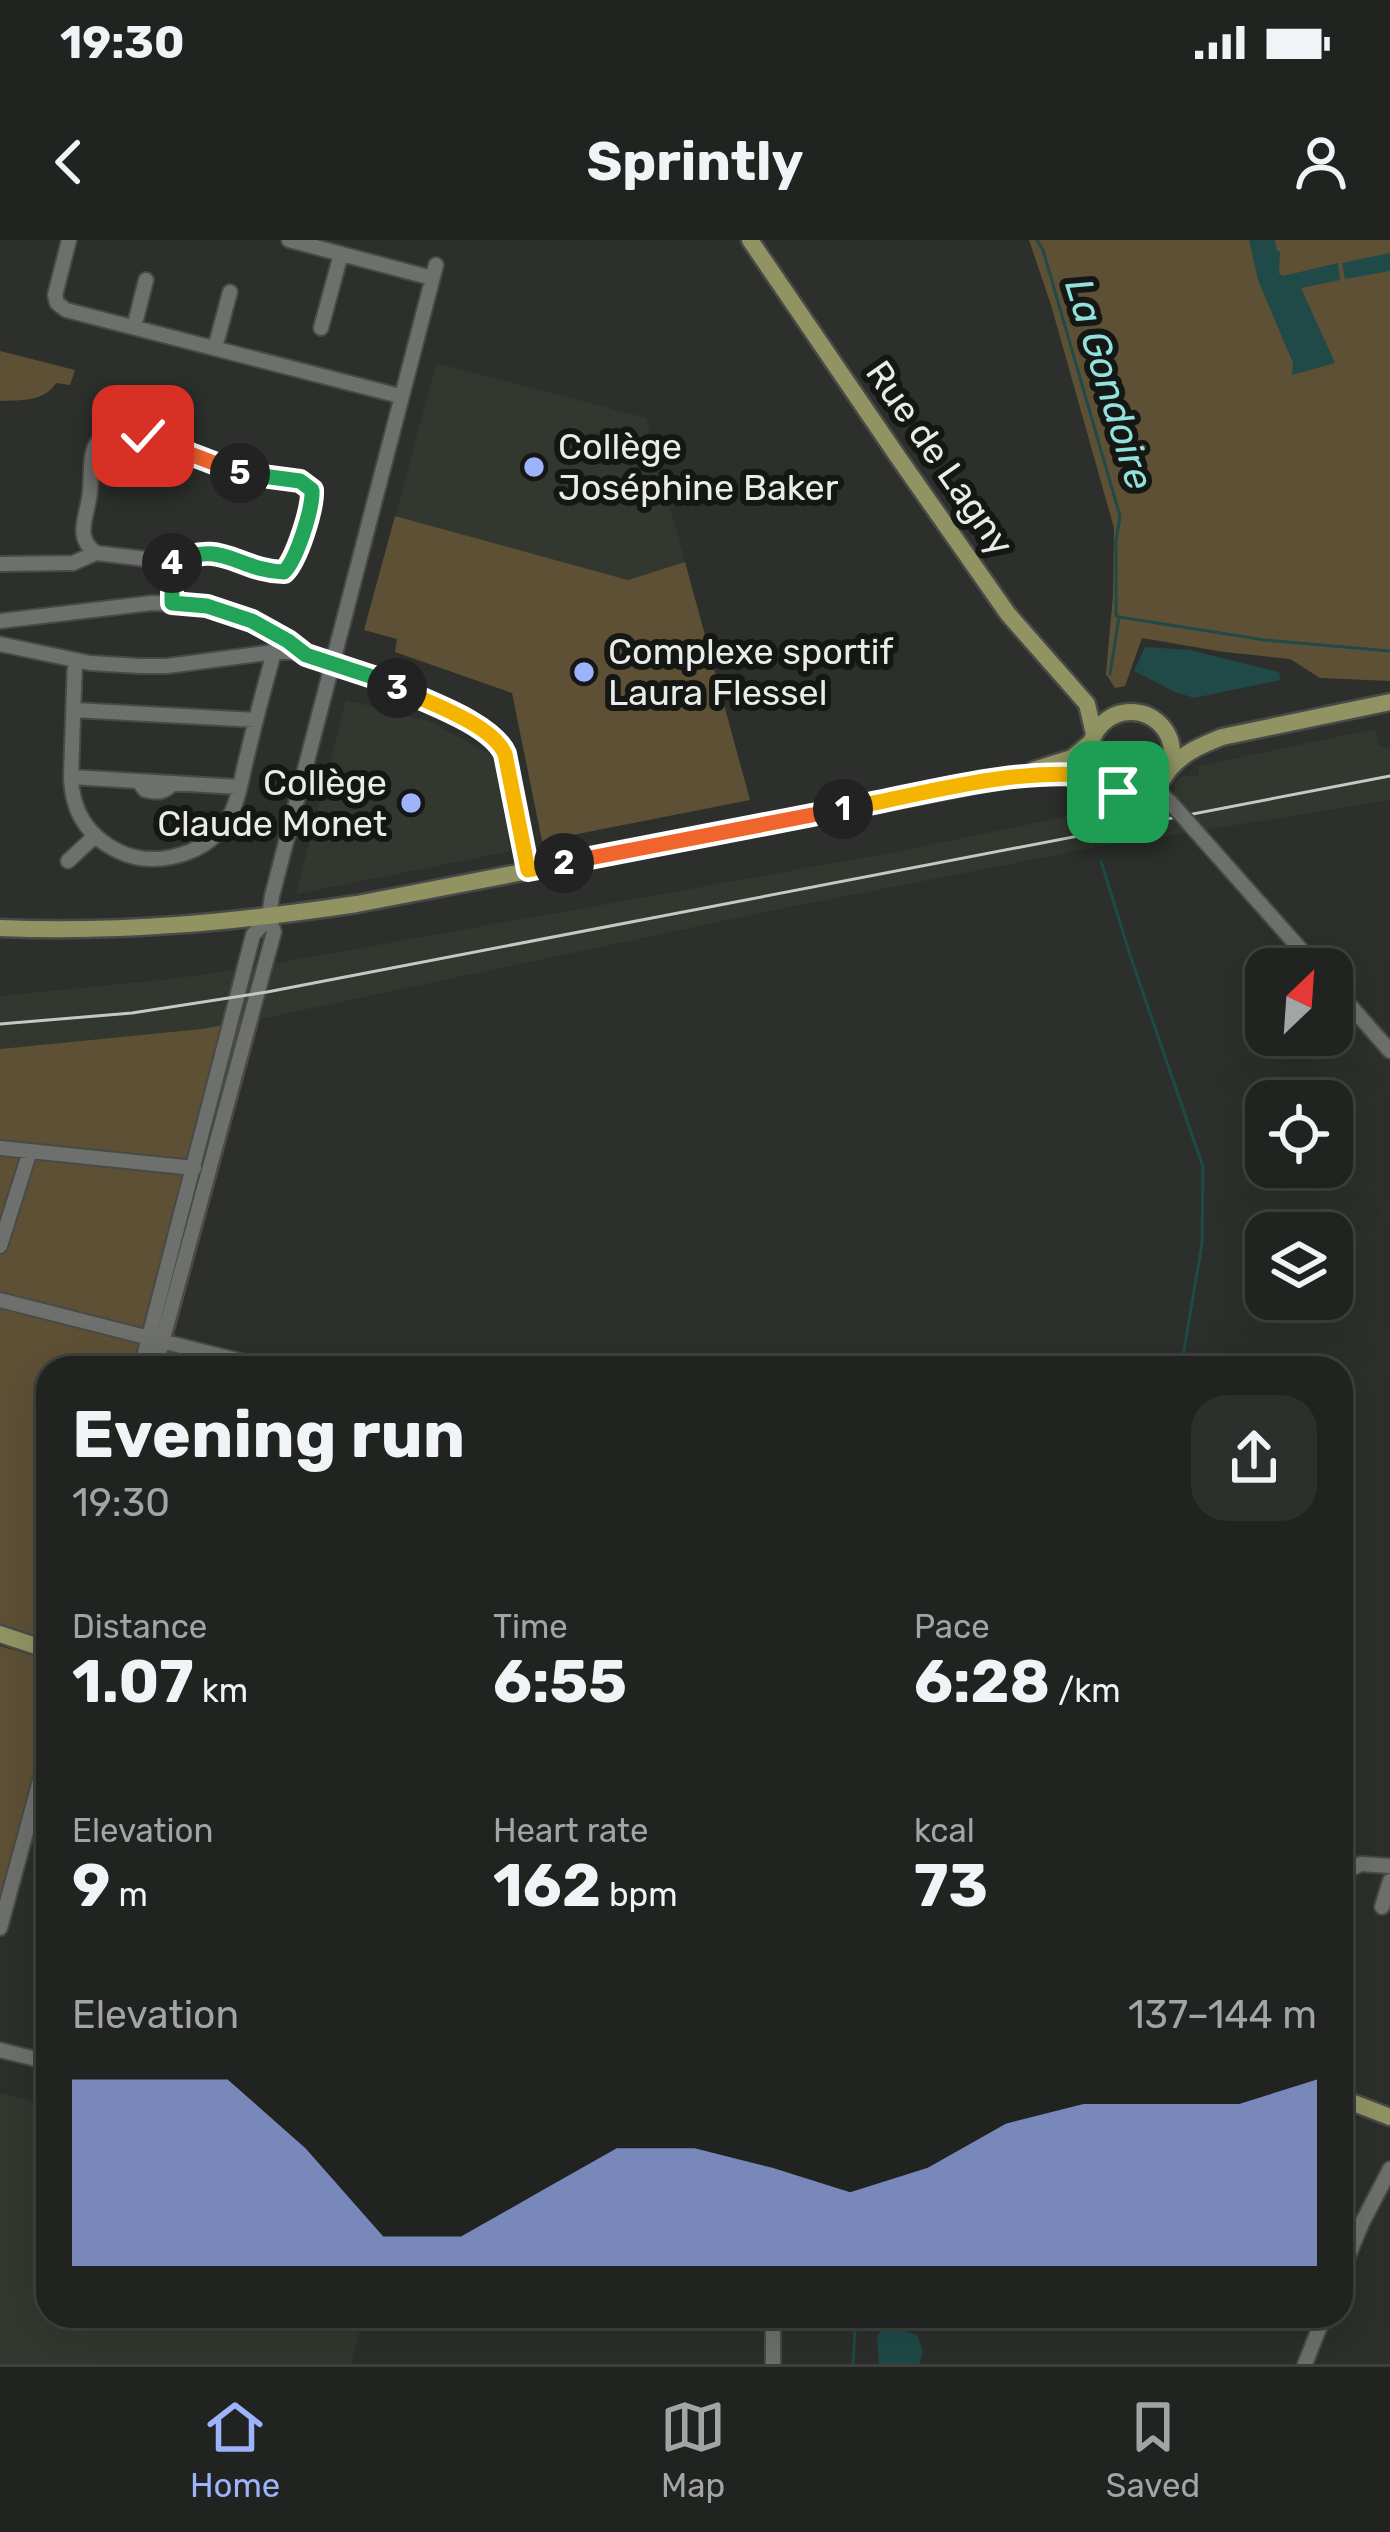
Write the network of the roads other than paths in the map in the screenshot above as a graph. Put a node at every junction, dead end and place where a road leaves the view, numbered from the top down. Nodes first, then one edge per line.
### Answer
1 (69, 240) edge
2 (289, 240) edge
3 (356, 240) edge
4 (750, 240) edge
5 (346, 255) junction
6 (146, 280) dead end
7 (230, 292) dead end
8 (134, 327) junction
9 (321, 328) dead end
10 (215, 348) junction
11 (400, 396) junction
12 (96, 553) junction
13 (172, 562) junction
14 (0, 564) edge
15 (172, 603) junction
16 (28, 618) junction
17 (0, 621) edge
18 (268, 629) junction
19 (0, 644) edge
20 (26, 650) junction
21 (268, 653) junction
22 (306, 655) junction
23 (75, 660) junction
24 (332, 664) junction
25 (1390, 702) edge
26 (1087, 704) junction
27 (74, 710) junction
28 (1116, 715) junction
29 (256, 720) junction
30 (1162, 726) junction
31 (1093, 737) junction
32 (1222, 737) junction
33 (1167, 772) junction
34 (1096, 776) junction
35 (71, 777) junction
36 (1004, 779) junction
37 (239, 787) junction
38 (1145, 792) junction
39 (1171, 802) junction
40 (94, 836) junction
41 (68, 861) dead end
42 (528, 870) junction
43 (268, 917) junction
44 (0, 928) edge
45 (1299, 948) edge
46 (1353, 1009) edge
47 (1390, 1052) edge
48 (0, 1148) edge
49 (30, 1151) junction
50 (194, 1168) junction
51 (0, 1246) edge
52 (0, 1300) edge
53 (156, 1339) junction
54 (147, 1356) edge
55 (155, 1356) edge
56 (222, 1356) edge
57 (0, 1634) edge
58 (36, 1646) edge
59 (36, 1795) edge
60 (1390, 1866) edge
61 (1353, 1868) edge
62 (1390, 1881) edge
63 (1382, 1906) dead end
64 (0, 1928) edge
65 (0, 2050) edge
66 (36, 2059) edge
67 (1353, 2103) edge
68 (1390, 2117) edge
69 (1390, 2169) edge
70 (1353, 2244) edge
71 (773, 2328) edge
72 (1319, 2328) edge
73 (773, 2364) edge
74 (1305, 2364) edge

1 - 8 street
2 - 5 street
3 - 5 street
4 - 26 main road, Rue de Lagny
5 - 9 street
5 - 11 street
6 - 8 street
7 - 10 street
8 - 10 street
10 - 11 street
11 - 24 street
12 - 13 street
12 - 13 street
12 - 14 street
13 - 15 street
15 - 16 street
15 - 18 street
16 - 17 street
16 - 20 street
18 - 21 street
18 - 22 street
19 - 20 street
20 - 23 street
21 - 22 street
21 - 23 street
21 - 29 street
22 - 24 street
23 - 27 street
24 - 42 street
24 - 43 street
25 - 32 main road
26 - 28 main road, Rue de Lagny
26 - 31 main road, Rue de Lagny
27 - 29 street
27 - 35 street
28 - 30 main road
28 - 31 main road
29 - 37 street
30 - 32 main road
30 - 33 main road
31 - 34 main road
31 - 36 main road
32 - 33 main road
33 - 38 main road
33 - 39 street
34 - 36 main road
34 - 38 main road
35 - 37 street
35 - 40 street
36 - 42 main road
37 - 40 street
38 - 39 street
39 - 45 street, bridge
40 - 41 street
42 - 43 main road
43 - 44 main road
43 - 50 street
43 - 53 street
46 - 47 street
48 - 49 street
49 - 50 street
49 - 51 street
50 - 53 street
52 - 53 street
53 - 54 street
53 - 55 street
53 - 56 street
57 - 58 main road
59 - 64 street
60 - 61 street
62 - 63 street
65 - 66 street
67 - 68 main road
69 - 70 street
71 - 73 street
72 - 74 street

